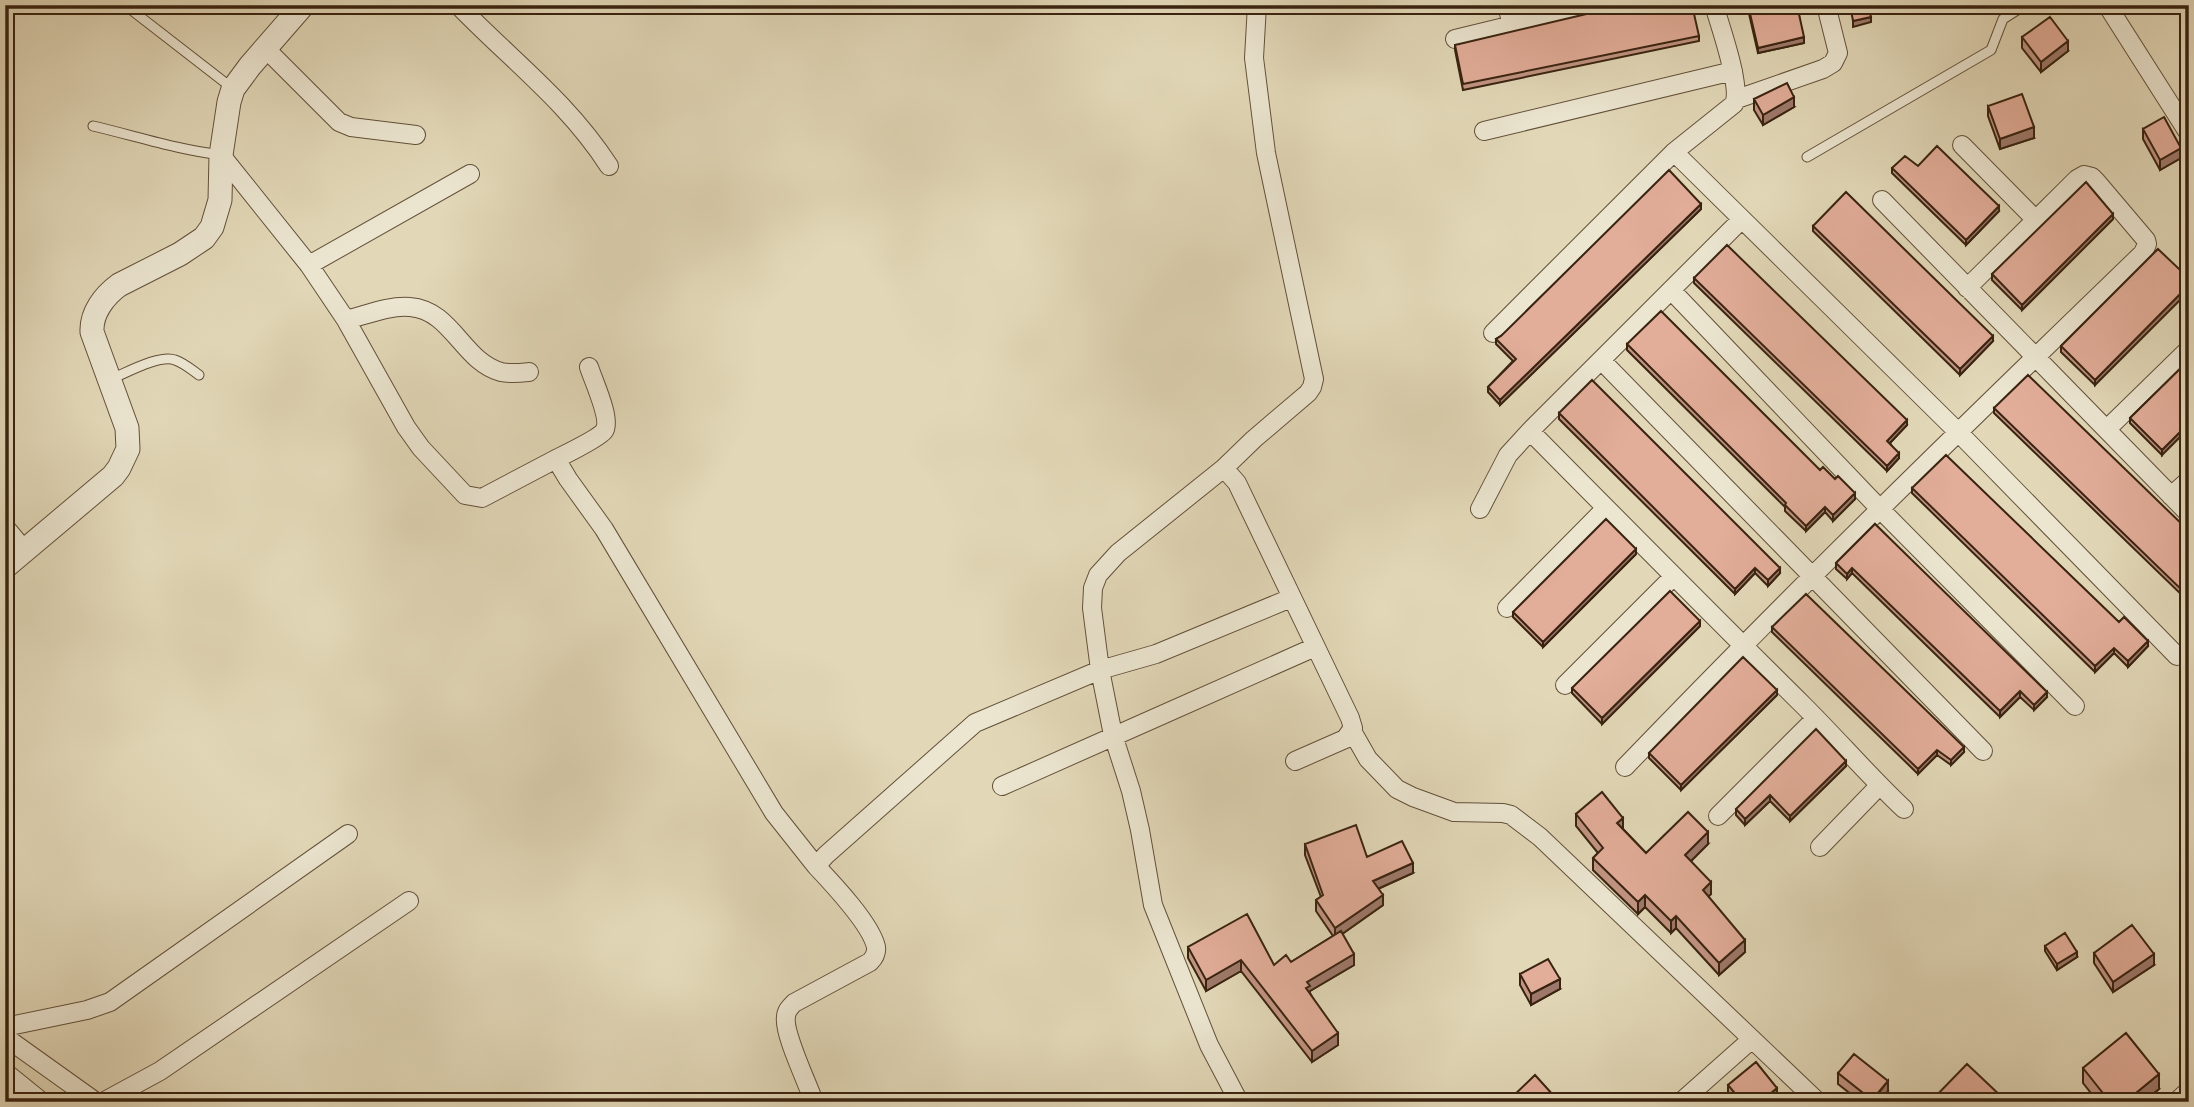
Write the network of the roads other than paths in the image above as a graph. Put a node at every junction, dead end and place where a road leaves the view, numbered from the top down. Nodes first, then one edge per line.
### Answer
1 (124, 5) edge
2 (303, 5) edge
3 (458, 5) edge
4 (1257, 5) edge
5 (1507, 5) edge
6 (1596, 5) edge
7 (1714, 5) edge
8 (1826, 5) edge
9 (2025, 5) edge
10 (2107, 5) edge
11 (1512, 26) junction
12 (1455, 39) dead end
13 (266, 49) junction
14 (1733, 71) junction
15 (233, 89) junction
16 (1737, 99) junction
17 (93, 126) dead end
18 (1484, 131) dead end
19 (2189, 134) edge
20 (416, 135) dead end
21 (1962, 145) dead end
22 (1674, 152) junction
23 (221, 155) junction
24 (1807, 157) dead end
25 (609, 166) dead end
26 (470, 174) dead end
27 (1882, 200) dead end
28 (1742, 219) junction
29 (2035, 219) junction
30 (309, 265) junction
31 (1967, 288) junction
32 (1671, 290) junction
33 (346, 320) junction
34 (1493, 333) dead end
35 (2189, 349) edge
36 (2036, 357) junction
37 (1601, 360) junction
38 (589, 367) dead end
39 (529, 372) dead end
40 (199, 375) dead end
41 (109, 379) junction
42 (2107, 429) junction
43 (1530, 431) junction
44 (1959, 433) junction
45 (556, 459) junction
46 (1224, 468) junction
47 (2189, 480) edge
48 (2171, 496) junction
49 (1606, 508) junction
50 (1879, 508) junction
51 (1480, 509) dead end
52 (2189, 514) edge
53 (5, 527) edge
54 (25, 551) junction
55 (5, 568) edge
56 (1674, 576) junction
57 (1811, 576) junction
58 (1291, 598) junction
59 (1507, 608) dead end
60 (1742, 645) junction
61 (1315, 647) junction
62 (2177, 656) dead end
63 (1100, 670) junction
64 (1565, 685) dead end
65 (2075, 706) dead end
66 (1816, 718) junction
67 (1352, 731) junction
68 (1113, 736) junction
69 (1983, 751) dead end
70 (1295, 761) dead end
71 (1625, 767) dead end
72 (1002, 786) dead end
73 (1880, 786) junction
74 (1904, 808) dead end
75 (1718, 816) dead end
76 (348, 834) dead end
77 (1820, 848) dead end
78 (816, 866) junction
79 (409, 901) dead end
80 (5, 1027) edge
81 (5, 1037) edge
82 (1752, 1039) junction
83 (5, 1072) edge
84 (2189, 1090) edge
85 (42, 1102) edge
86 (96, 1102) edge
87 (103, 1102) edge
88 (814, 1102) edge
89 (1238, 1102) edge
90 (1681, 1102) edge
91 (1818, 1102) edge
92 (2176, 1102) edge

1 - 15 lane
2 - 13 street
3 - 25 street
4 - 46 street
5 - 11 street
6 - 11 street
7 - 14 street
8 - 16 street
9 - 24 lane
10 - 19 street
11 - 12 street
13 - 15 street
13 - 20 street
14 - 16 street
14 - 18 street
15 - 23 street
16 - 22 street
17 - 23 lane
21 - 29 street
22 - 28 street
22 - 34 street
23 - 30 street
23 - 41 street
26 - 30 street
27 - 31 street
28 - 32 street
28 - 44 street
29 - 31 street
29 - 36 street
30 - 33 street
31 - 36 street
32 - 37 street
32 - 50 street
33 - 39 street
33 - 45 street
35 - 42 street
36 - 42 street
36 - 44 street
37 - 43 street
37 - 57 street
38 - 45 street
40 - 41 lane
41 - 54 street
42 - 48 street
43 - 49 street
43 - 51 street
44 - 50 street
44 - 62 street
45 - 78 street
46 - 58 street
46 - 63 street
47 - 48 street
48 - 52 street
49 - 56 street
49 - 59 street
50 - 57 street
50 - 65 street
53 - 54 street
54 - 55 street
56 - 60 street
56 - 64 street
57 - 60 street
57 - 69 street
58 - 61 street
58 - 63 street
60 - 66 street
60 - 71 street
61 - 67 street
61 - 68 street
63 - 68 street
63 - 78 street
66 - 73 street
66 - 75 street
67 - 70 street
67 - 82 street
68 - 72 street
68 - 89 street
73 - 74 street
73 - 77 street
76 - 80 street
78 - 88 street
79 - 87 street
81 - 86 street
82 - 90 street
82 - 91 street
83 - 85 street
84 - 92 street

